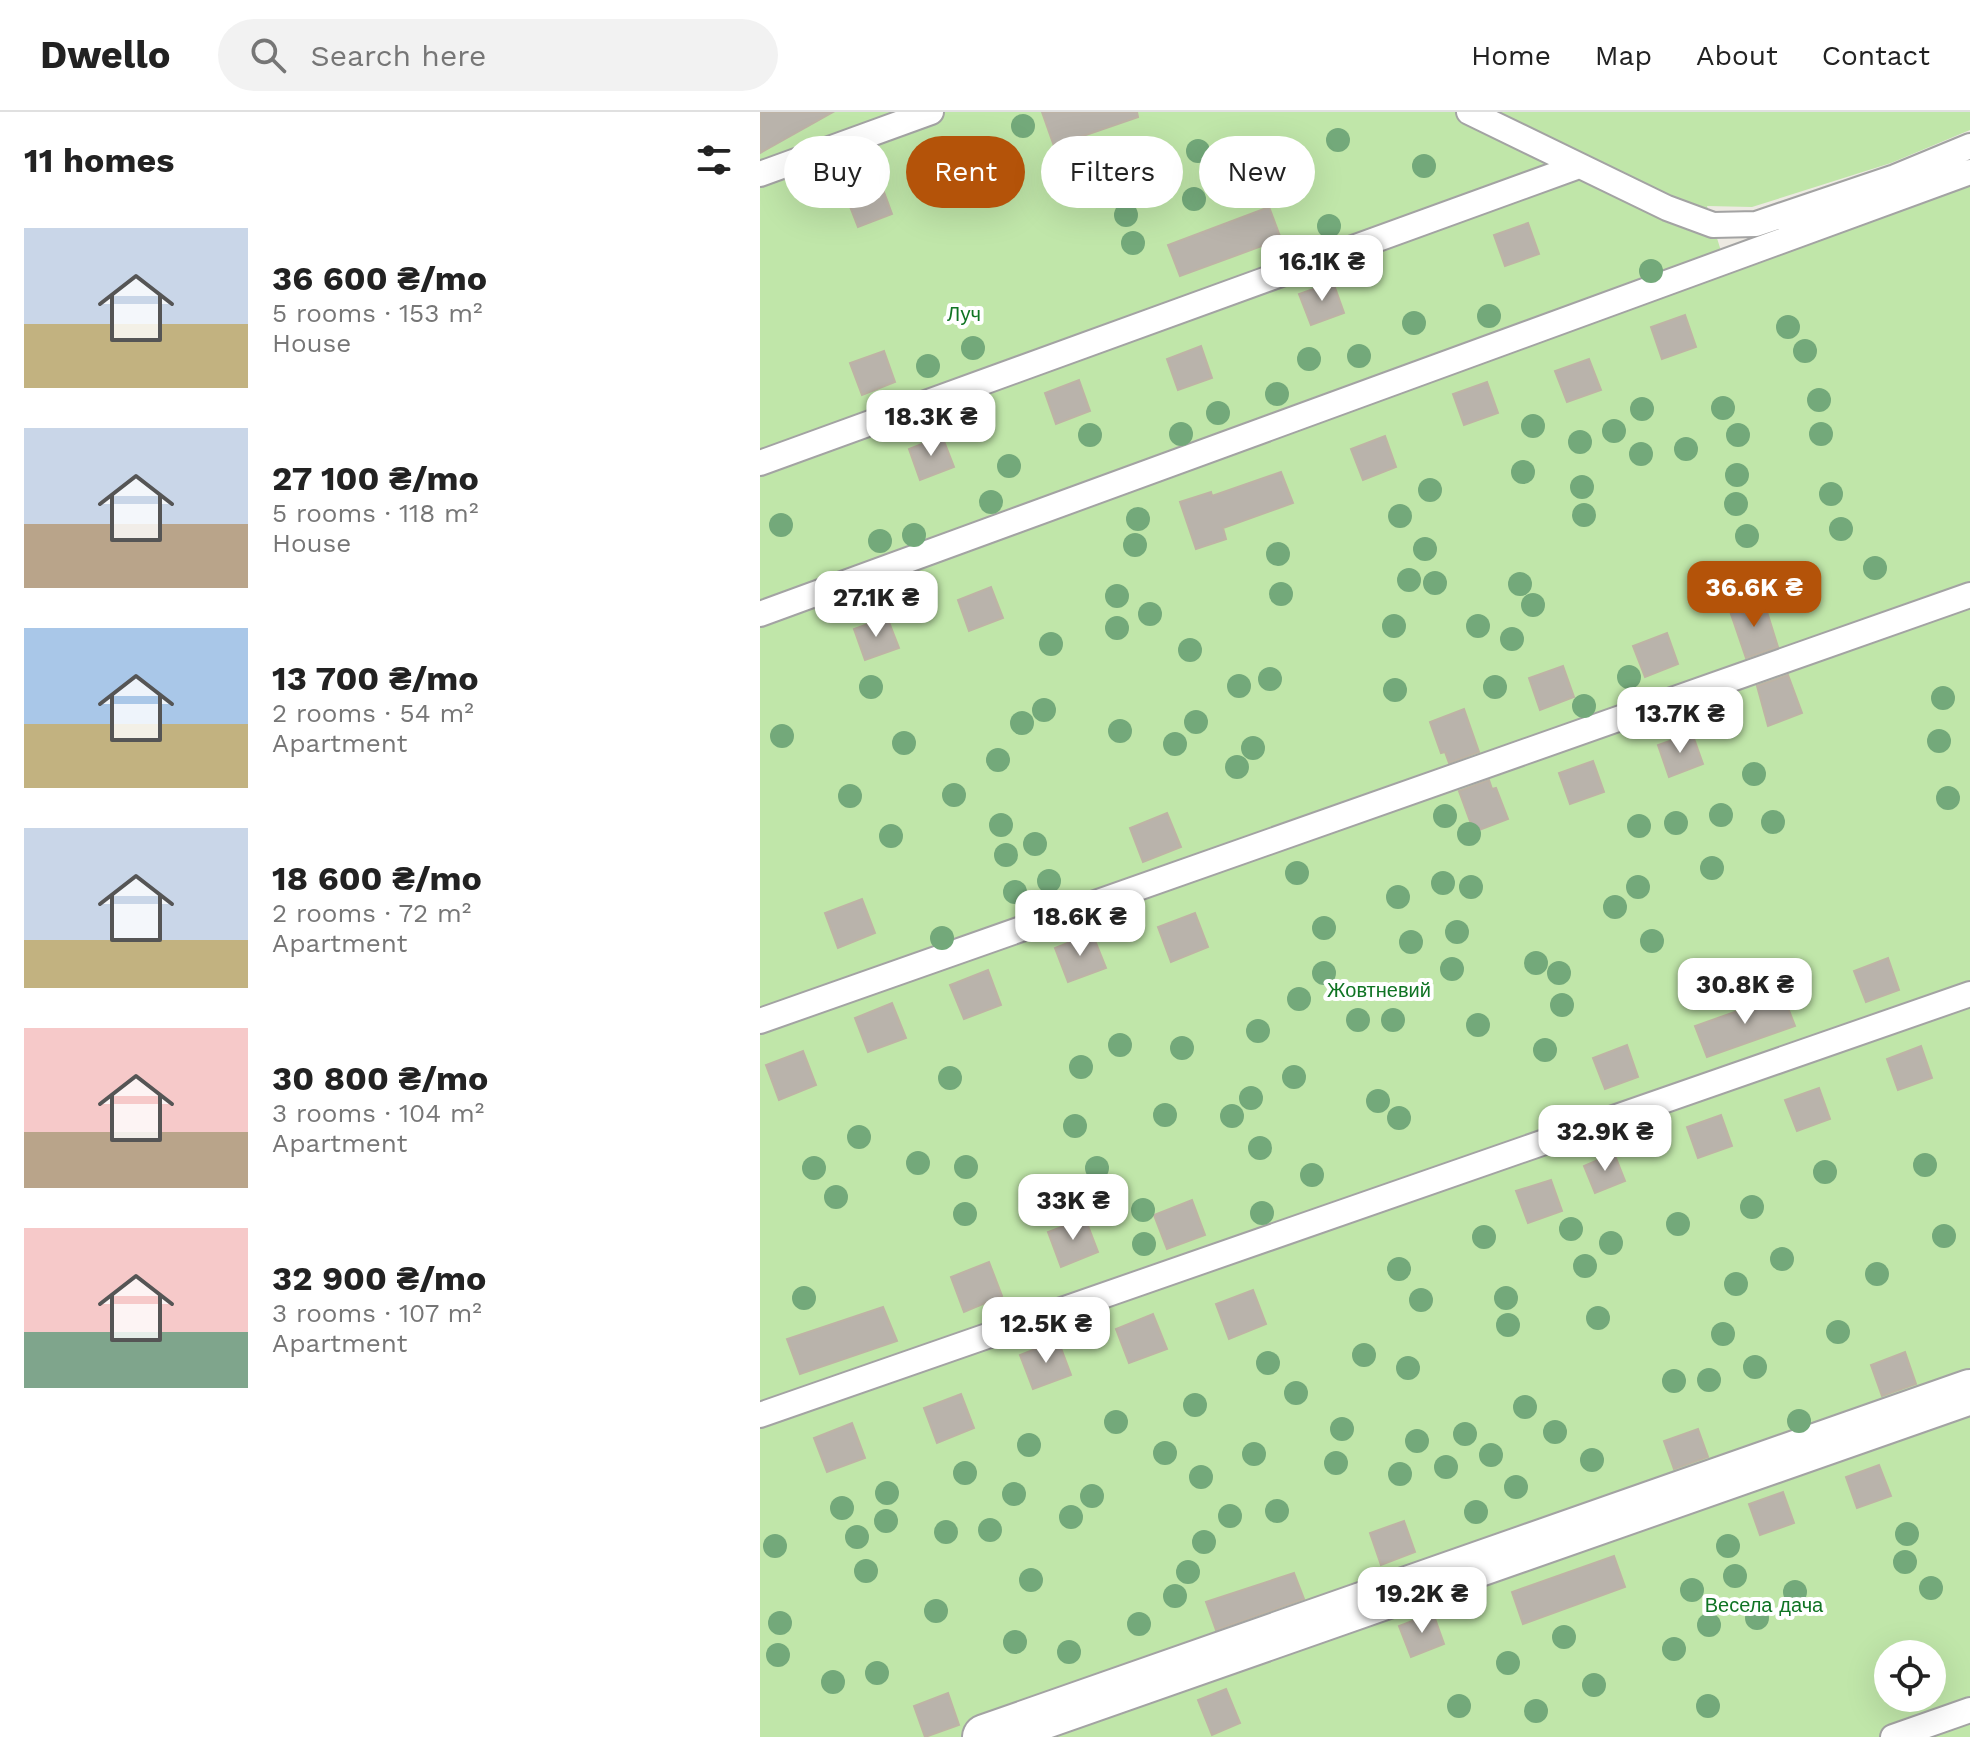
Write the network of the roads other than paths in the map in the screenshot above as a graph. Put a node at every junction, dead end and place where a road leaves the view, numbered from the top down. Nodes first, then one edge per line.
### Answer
1 (931, 112) edge
2 (1469, 112) edge
3 (1970, 146) edge
4 (1579, 166) junction
5 (1970, 172) edge
6 (760, 174) edge
7 (760, 463) edge
8 (1970, 595) edge
9 (760, 614) edge
10 (1970, 994) edge
11 (760, 1021) edge
12 (1970, 1392) edge
13 (760, 1415) edge
14 (1970, 1710) edge
15 (985, 1737) edge
16 (1893, 1737) edge

1 - 6 lane
2 - 4 lane
3 - 4 lane
4 - 7 lane
5 - 9 lane
8 - 11 lane
10 - 13 lane
12 - 15 street
14 - 16 lane

